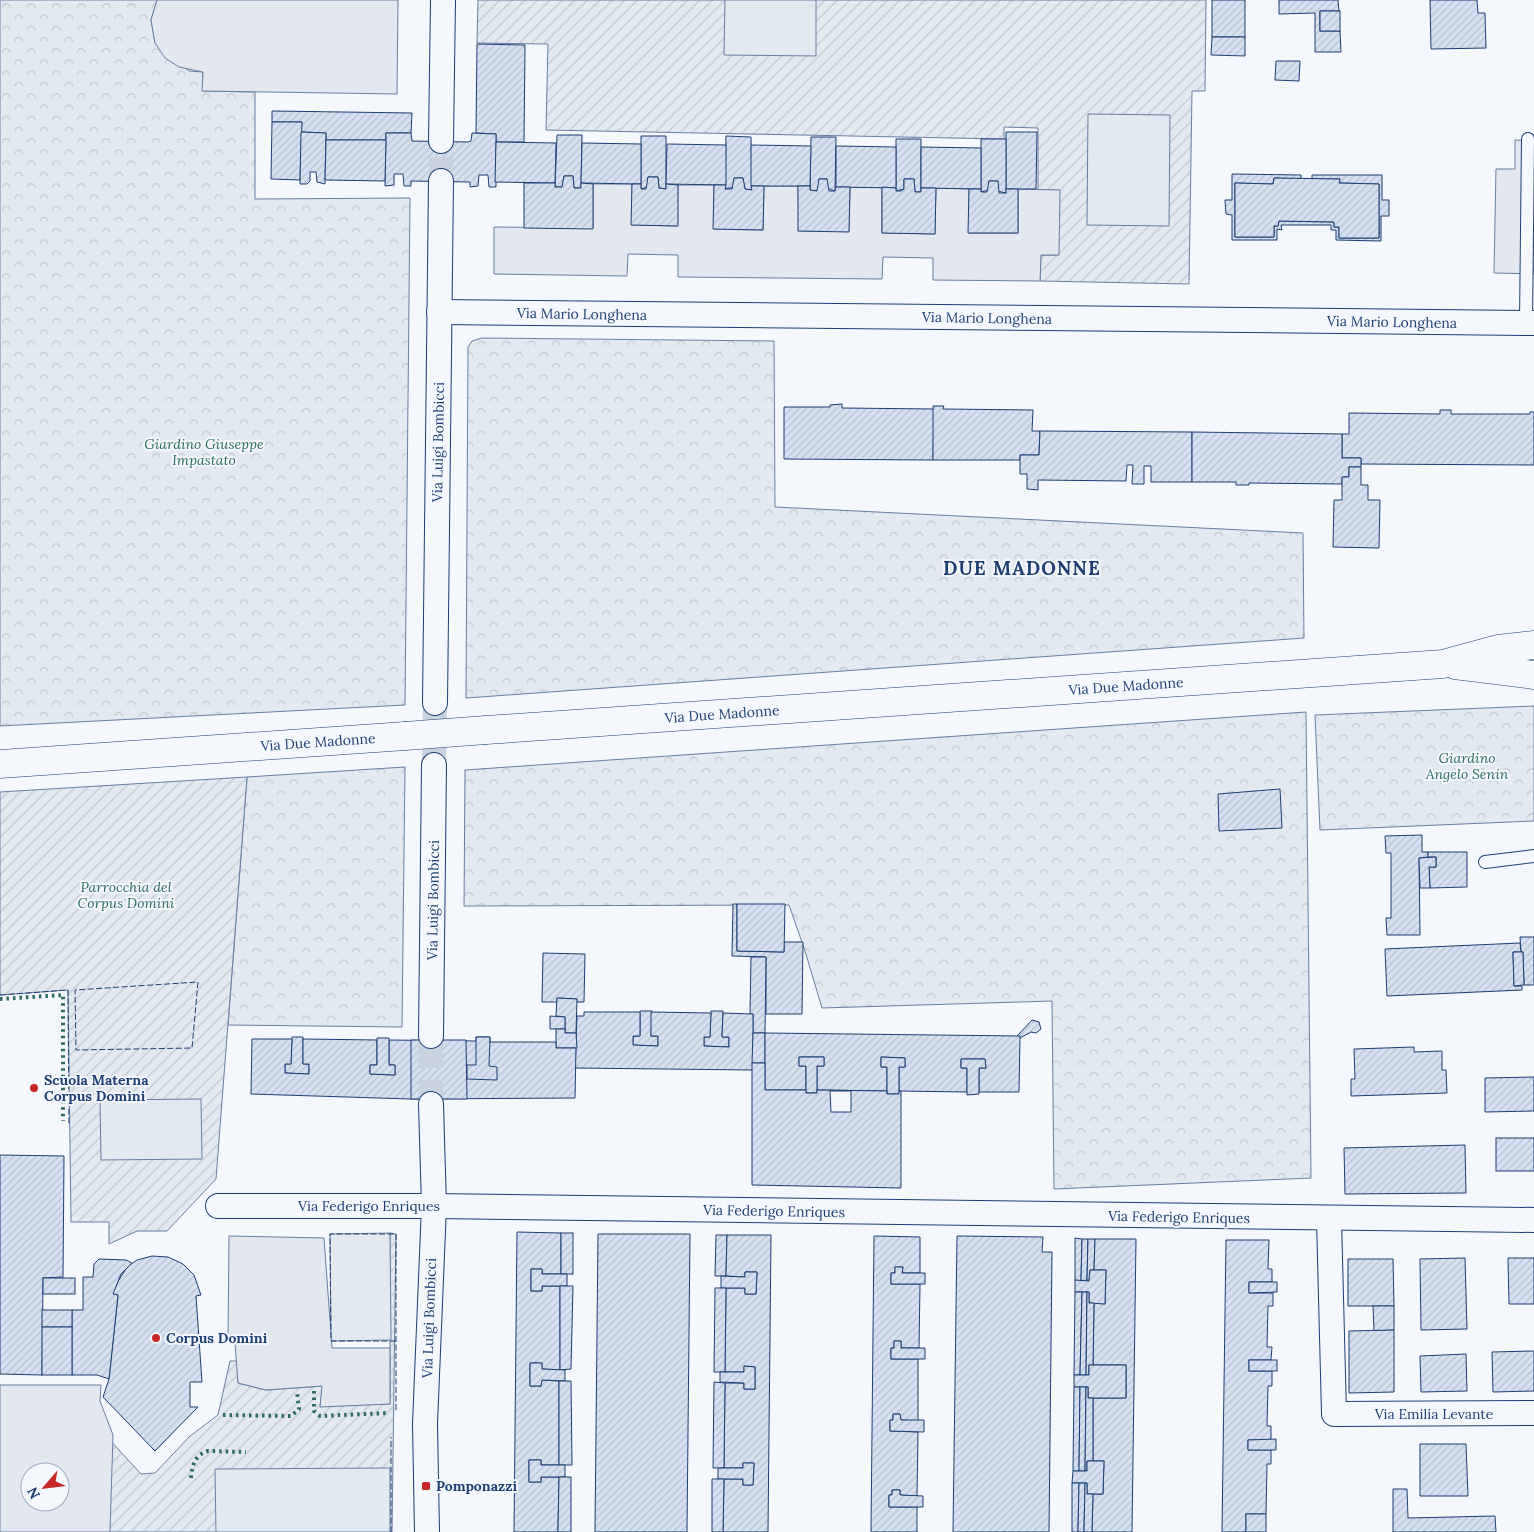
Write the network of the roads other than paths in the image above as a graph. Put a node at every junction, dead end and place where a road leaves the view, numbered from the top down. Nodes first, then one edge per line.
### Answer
1 (443, 0) edge
2 (1528, 139) dead end
3 (441, 141) tunnel mouth
4 (441, 182) tunnel mouth
5 (439, 312) junction
6 (1530, 323) edge
7 (1534, 646) edge
8 (1443, 664) junction
9 (1534, 675) edge
10 (435, 703) tunnel mouth
11 (0, 764) edge
12 (434, 765) tunnel mouth
13 (1534, 856) edge
14 (1485, 862) dead end
15 (431, 1036) tunnel mouth
16 (431, 1104) tunnel mouth
17 (218, 1206) dead end
18 (434, 1206) junction
19 (1330, 1219) junction
20 (1534, 1220) edge
21 (1534, 1413) edge
22 (426, 1532) edge

1 - 3 street
2 - 6 lane
4 - 5 street, Via Luigi Bombicci
5 - 6 street, Via Mario Longhena
5 - 10 street, Via Luigi Bombicci
7 - 8 main road, Via Due Madonne
8 - 9 main road, Via Due Madonne
8 - 11 main road, Via Due Madonne, bridge
12 - 15 street, Via Luigi Bombicci
13 - 14 lane
16 - 18 street, Via Luigi Bombicci
17 - 18 street, Via Federigo Enriques
18 - 19 street, Via Federigo Enriques
18 - 22 street, Via Luigi Bombicci
19 - 20 street, Via Federigo Enriques
19 - 21 street, Via Emilia Levante

